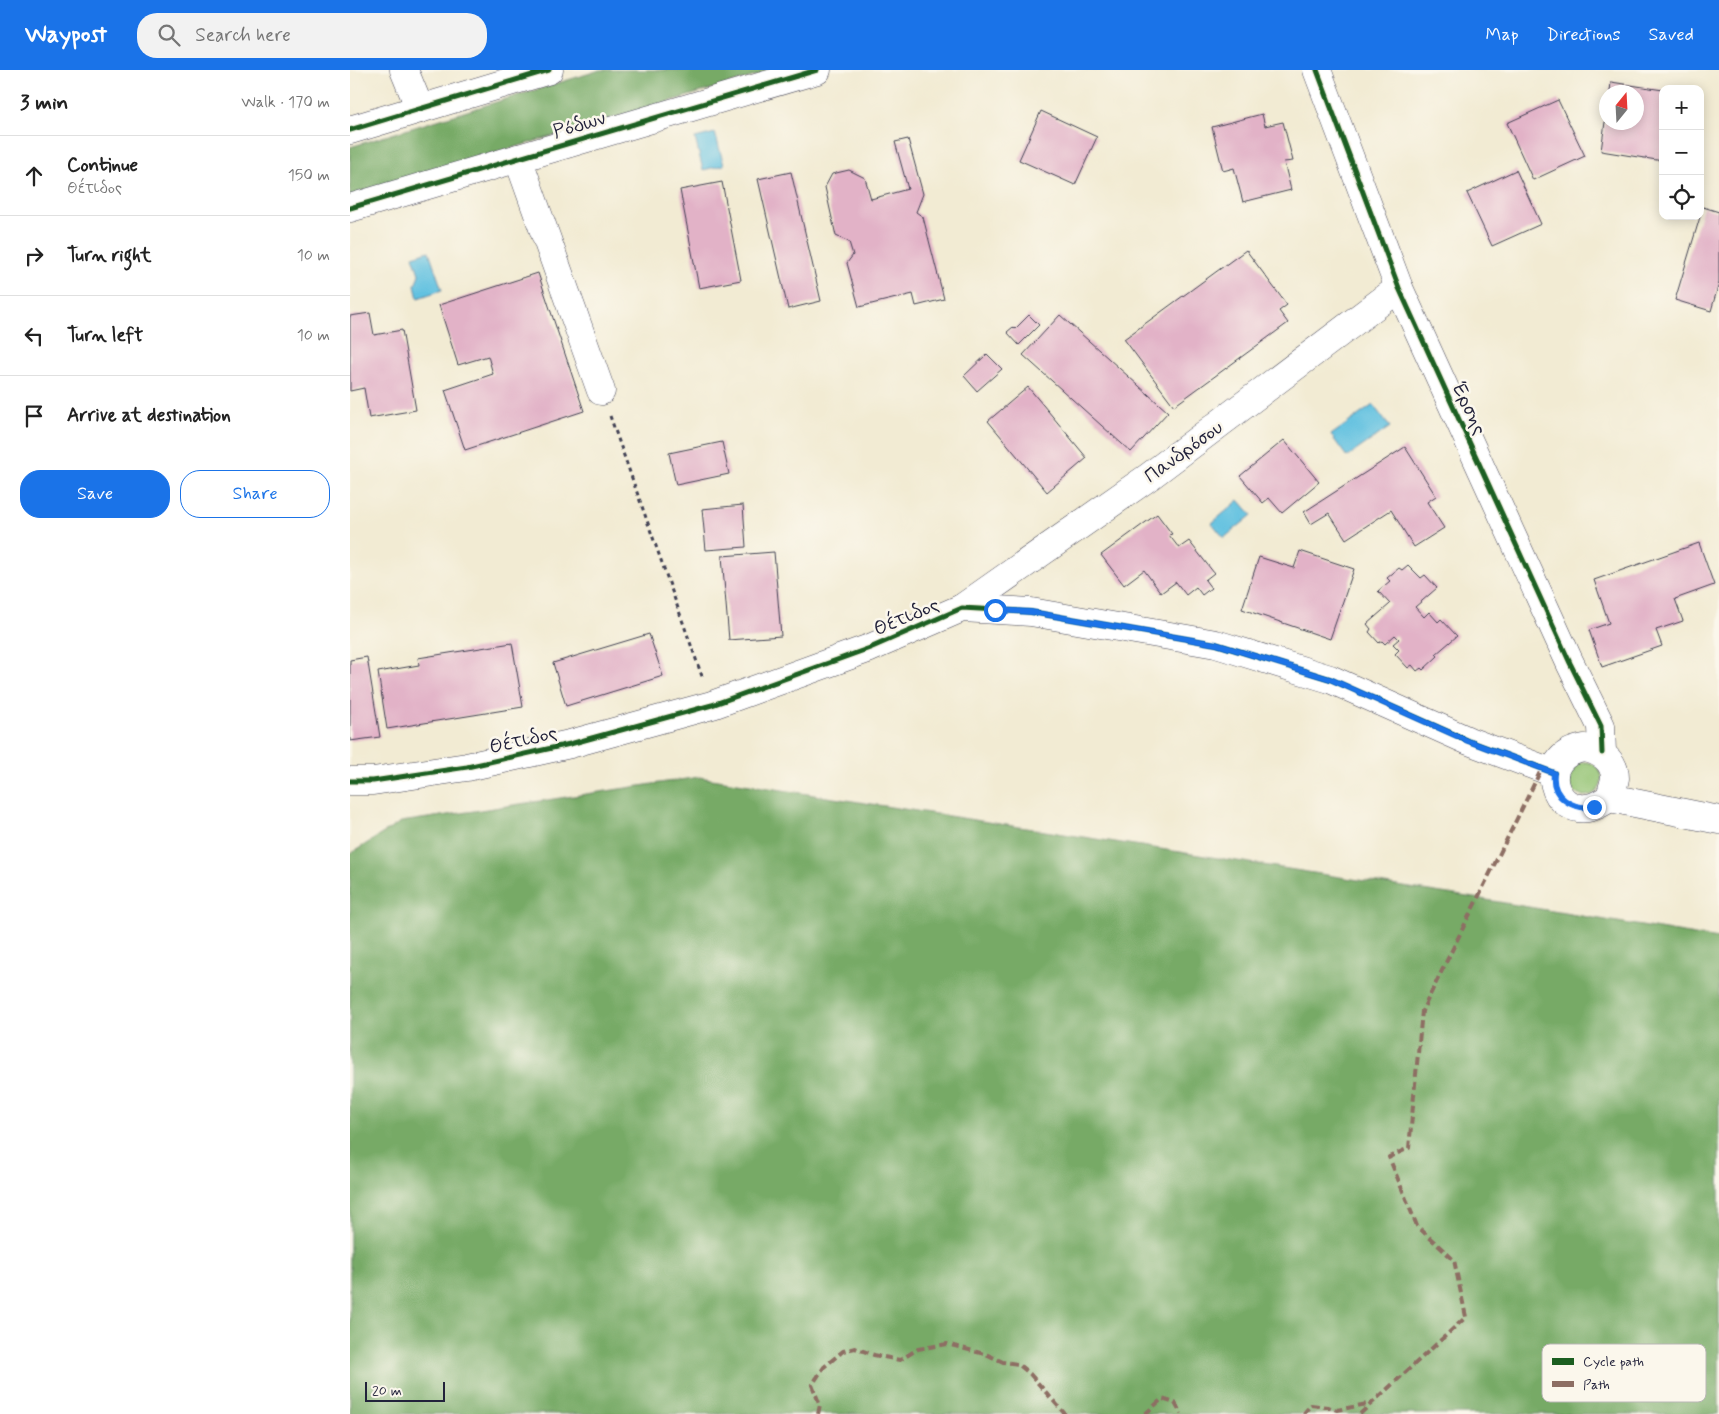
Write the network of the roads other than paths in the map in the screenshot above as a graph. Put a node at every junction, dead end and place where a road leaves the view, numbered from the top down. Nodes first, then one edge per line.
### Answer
1 (404, 70) edge
2 (549, 70) edge
3 (817, 70) edge
4 (1317, 70) edge
5 (420, 109) junction
6 (350, 130) edge
7 (518, 158) junction
8 (350, 208) edge
9 (1399, 288) junction
10 (601, 391) road end
11 (962, 608) junction
12 (1584, 691) junction
13 (1574, 749) junction
14 (1602, 753) junction
15 (1554, 773) junction
16 (361, 781) edge
17 (1610, 798) junction
18 (350, 802) edge
19 (1719, 820) edge

1 - 5 street
2 - 5 street
3 - 7 street, Ρόδων
4 - 9 street, Έρσης
5 - 6 street
7 - 8 street, Ρόδων
7 - 10 street
9 - 11 street, Πανδρόσου
9 - 12 street, Έρσης
11 - 15 street, Θέτιδος
11 - 16 street, Θέτιδος
12 - 13 street
12 - 14 street, Έρσης
13 - 14 street
13 - 15 street
14 - 17 street
15 - 17 street
16 - 18 street, Θέτιδος
17 - 19 street

